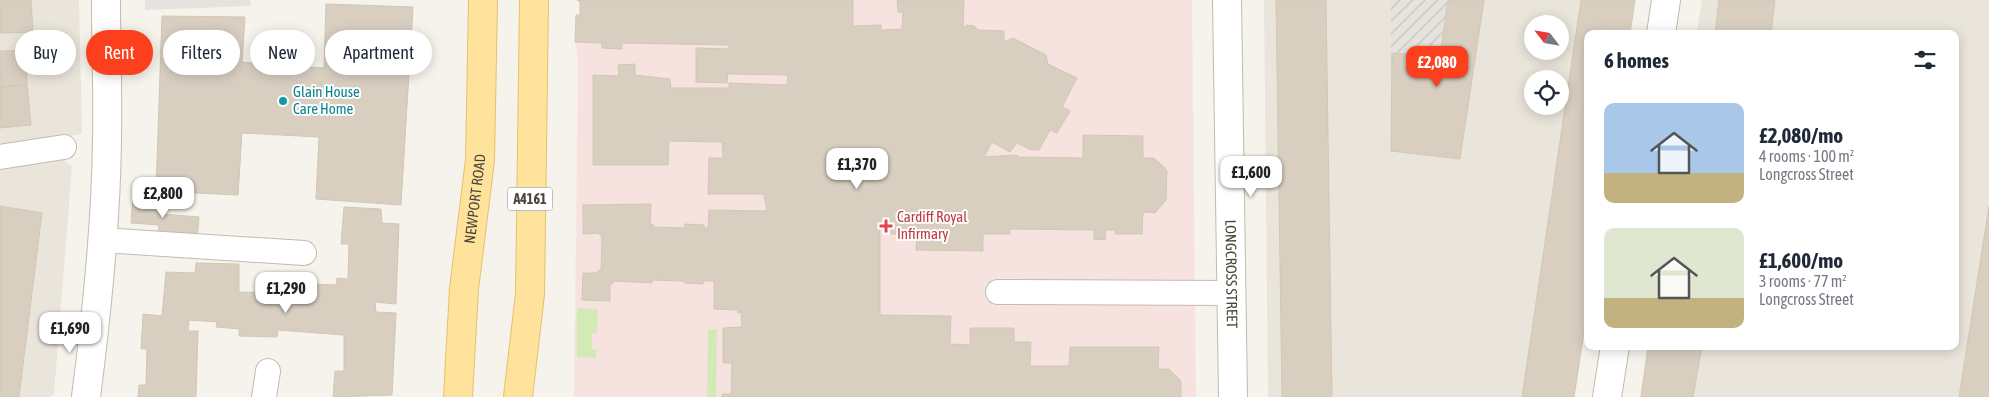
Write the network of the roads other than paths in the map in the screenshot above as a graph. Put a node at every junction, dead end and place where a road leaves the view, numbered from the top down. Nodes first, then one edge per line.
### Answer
1 (106, 0) edge
2 (483, 0) edge
3 (534, 0) edge
4 (1227, 0) edge
5 (1666, 0) edge
6 (1662, 30) edge
7 (64, 147) dead end
8 (0, 157) edge
9 (102, 240) junction
10 (304, 253) dead end
11 (998, 292) dead end
12 (1231, 293) junction
13 (1614, 350) edge
14 (268, 371) dead end
15 (86, 397) edge
16 (264, 397) edge
17 (458, 397) edge
18 (518, 397) edge
19 (1233, 397) edge
20 (1607, 397) edge

1 - 9 street
2 - 17 main road, NEWPORT ROAD
3 - 18 main road, A4161
4 - 12 street, LONGCROSS STREET
5 - 6 street
7 - 8 lane
9 - 10 lane
9 - 15 street
11 - 12 lane
12 - 19 street, LONGCROSS STREET
13 - 20 street
14 - 16 lane

